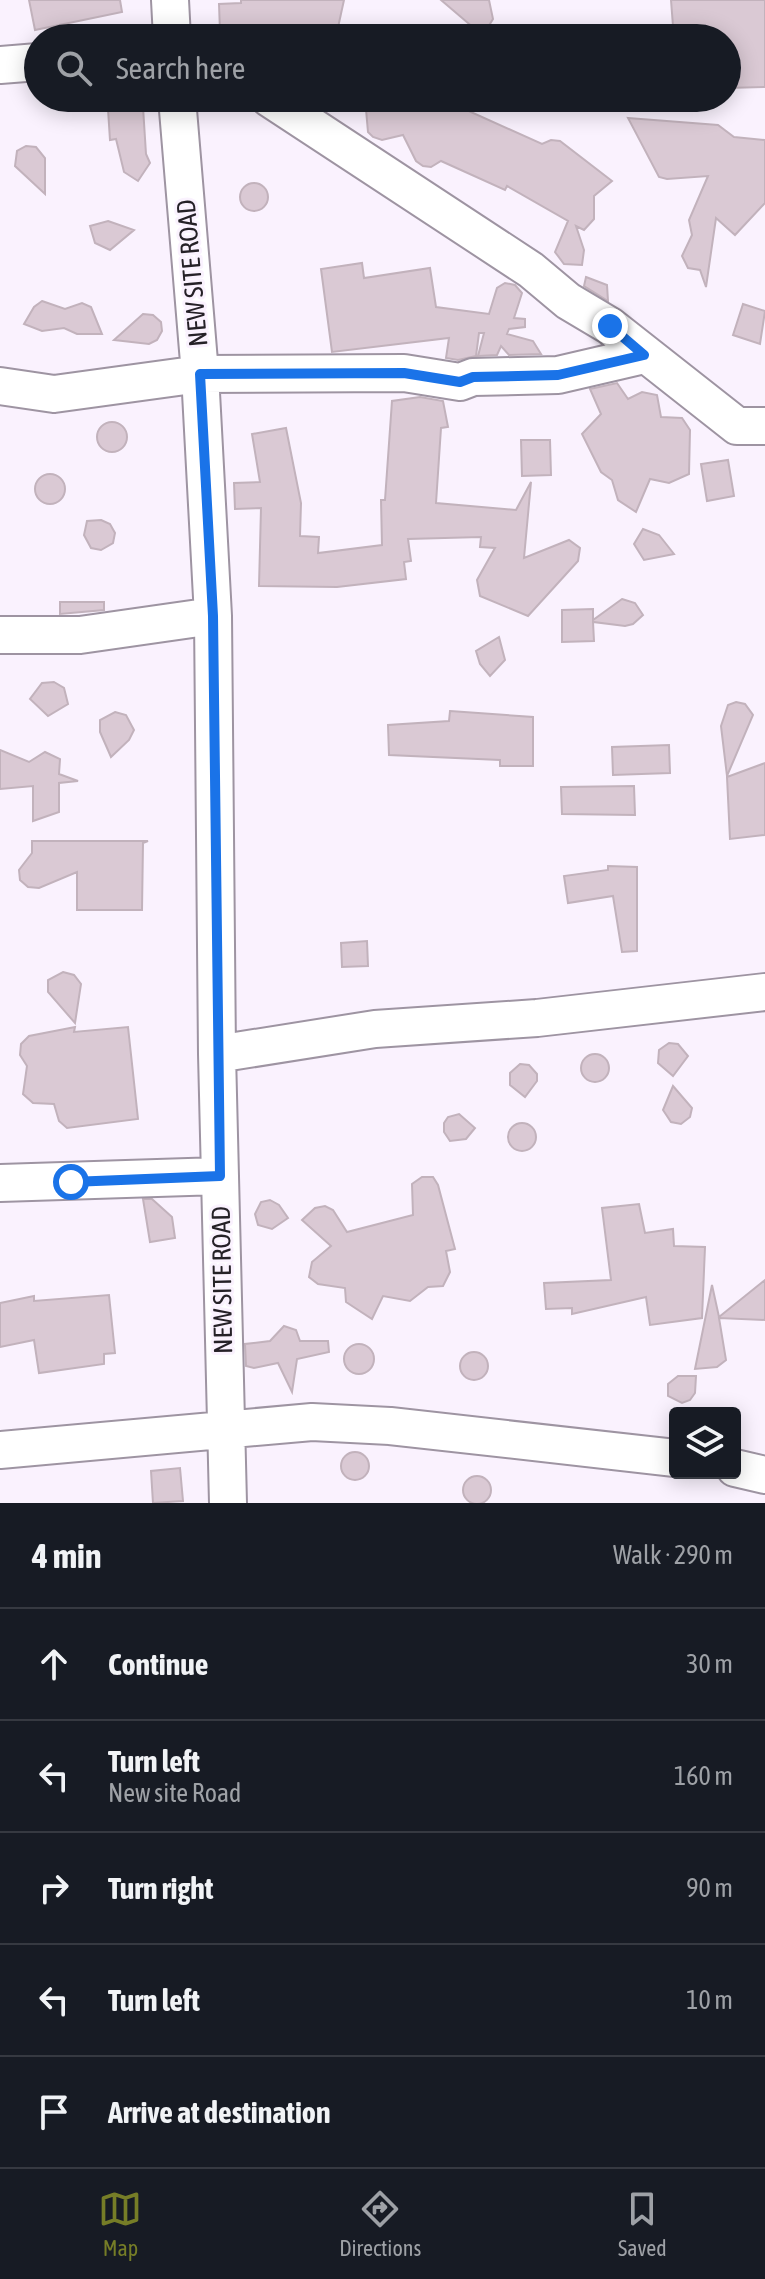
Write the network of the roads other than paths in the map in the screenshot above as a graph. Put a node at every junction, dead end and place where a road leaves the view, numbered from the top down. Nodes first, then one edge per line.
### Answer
1 (170, 0) edge
2 (171, 24) edge
3 (24, 63) edge
4 (0, 65) edge
5 (178, 112) edge
6 (290, 112) edge
7 (644, 355) junction
8 (200, 374) junction
9 (0, 386) edge
10 (765, 426) edge
11 (213, 616) junction
12 (0, 635) edge
13 (765, 992) edge
14 (217, 1054) junction
15 (220, 1176) junction
16 (0, 1183) edge
17 (225, 1428) junction
18 (0, 1450) edge
19 (669, 1457) edge
20 (741, 1469) edge
21 (765, 1475) edge
22 (228, 1503) edge

1 - 2 street
3 - 4 street
5 - 8 street, NEW SITE ROAD
6 - 7 street
7 - 8 street
7 - 10 street
8 - 9 street
8 - 11 street, NEW SITE ROAD
11 - 12 street
11 - 14 street, NEW SITE ROAD
13 - 14 street
14 - 15 street, NEW SITE ROAD
15 - 16 street
15 - 17 street, NEW SITE ROAD
17 - 18 street
17 - 19 street
17 - 22 street, NEW SITE ROAD
20 - 21 street

